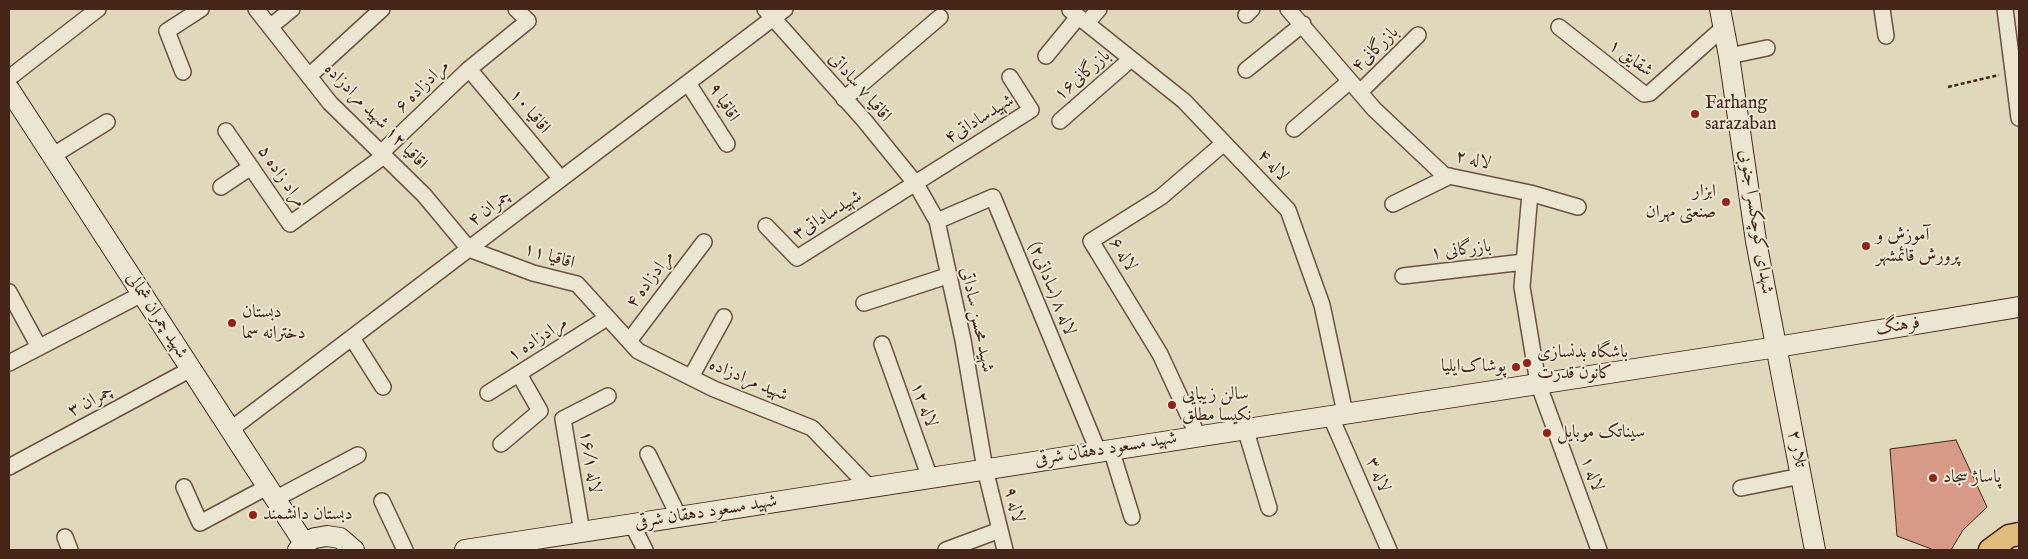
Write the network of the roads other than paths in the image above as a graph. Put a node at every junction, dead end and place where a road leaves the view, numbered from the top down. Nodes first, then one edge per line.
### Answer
1 (98, 9) edge
2 (201, 9) edge
3 (256, 9) edge
4 (292, 9) edge
5 (382, 9) edge
6 (516, 9) edge
7 (786, 9) edge
8 (1099, 9) edge
9 (1882, 9) edge
10 (2005, 9) edge
11 (769, 13) edge
12 (1297, 14) edge
13 (1078, 16) edge
14 (940, 17) dead end
15 (1722, 18) edge
16 (270, 27) junction
17 (1559, 27) dead end
18 (1418, 35) dead end
19 (1886, 36) dead end
20 (1767, 48) dead end
21 (1046, 56) dead end
22 (1729, 56) junction
23 (1131, 59) junction
24 (469, 69) junction
25 (1246, 70) dead end
26 (183, 72) dead end
27 (309, 76) junction
28 (1010, 76) dead end
29 (9, 78) edge
30 (688, 83) junction
31 (1355, 86) junction
32 (11, 96) edge
33 (844, 98) junction
34 (2019, 118) edge
35 (1060, 121) dead end
36 (106, 122) dead end
37 (1294, 130) dead end
38 (226, 131) dead end
39 (1224, 143) junction
40 (727, 144) dead end
41 (382, 154) junction
42 (52, 156) junction
43 (251, 167) junction
44 (1450, 176) junction
45 (561, 179) junction
46 (916, 184) junction
47 (221, 187) dead end
48 (1530, 193) junction
49 (1393, 204) dead end
50 (1578, 207) dead end
51 (937, 221) junction
52 (766, 226) dead end
53 (704, 242) dead end
54 (469, 249) junction
55 (1524, 262) junction
56 (947, 276) junction
57 (1403, 276) dead end
58 (9, 292) edge
59 (142, 294) junction
60 (864, 303) dead end
61 (2019, 307) edge
62 (724, 317) dead end
63 (607, 318) junction
64 (352, 338) junction
65 (629, 341) junction
66 (882, 344) dead end
67 (39, 347) junction
68 (1777, 347) junction
69 (9, 363) edge
70 (191, 369) junction
71 (519, 374) junction
72 (691, 378) junction
73 (1538, 383) junction
74 (383, 387) dead end
75 (488, 393) dead end
76 (608, 396) dead end
77 (1338, 414) junction
78 (1245, 428) junction
79 (230, 430) junction
80 (1198, 436) junction
81 (501, 444) dead end
82 (1104, 450) junction
83 (648, 454) dead end
84 (358, 455) dead end
85 (9, 467) edge
86 (985, 469) junction
87 (1801, 476) junction
88 (930, 478) junction
89 (184, 487) dead end
90 (869, 487) junction
91 (1741, 488) dead end
92 (271, 493) junction
93 (382, 501) dead end
94 (1268, 508) dead end
95 (679, 517) junction
96 (1132, 517) dead end
97 (632, 524) junction
98 (1000, 530) junction
99 (582, 532) junction
100 (2019, 534) edge
101 (301, 547) edge
102 (354, 550) edge
103 (405, 550) edge
104 (465, 550) edge
105 (645, 550) edge
106 (946, 550) edge
107 (1005, 550) edge
108 (1389, 550) edge
109 (1599, 550) edge
110 (1815, 550) edge
111 (1990, 550) edge

1 - 29 street
2 - 26 street
3 - 16 street, اقاقیا ۱۲ شهید مرادزاده
4 - 16 street
5 - 27 street
6 - 24 street, مرادزاده ۶
7 - 11 street, چمران ۴
8 - 13 street
9 - 19 street
10 - 34 street
11 - 30 street, چمران ۴
11 - 33 street, اقاقیا ۷ ساداتی
12 - 25 street
12 - 31 street, لاله ۲
13 - 21 street
13 - 23 street, لاله ۴
14 - 33 street
15 - 17 street, شقایق ۱
15 - 22 main road, شهدای کوچکسرا جنوبی
16 - 27 street, اقاقیا ۱۲ شهید مرادزاده
18 - 31 street, بازرگانی۴
20 - 22 street
22 - 68 main road, شهدای کوچکسرا جنوبی
23 - 35 street, بازرگانی۱۶
23 - 39 street, لاله ۴
24 - 41 street, مرادزاده ۶
24 - 45 street, اقاقیا ۱۰
27 - 41 street, اقاقیا ۱۲ شهید مرادزاده
28 - 46 street, شهیدساداتی۴
30 - 40 street, اقاقیا ۹
30 - 45 street, چمران ۴
31 - 37 street, بازرگانی۴
31 - 44 street, لاله ۲
32 - 42 main road, شهید چمران شمالی
33 - 46 street, اقاقیا ۷ ساداتی
36 - 42 street
38 - 43 street, مراد زاده ۵
39 - 77 street, لاله ۴
39 - 80 street, لاله ۶
41 - 43 street, مراد زاده ۵
41 - 54 street, اقاقیا ۱۲ شهید مرادزاده
42 - 59 main road, شهید چمران شمالی
43 - 47 street
44 - 48 street, لاله ۲
44 - 49 street
45 - 54 street, چمران ۴
46 - 51 street, شهید محسن ساداتی
46 - 52 street, شهیدساداتی۳
48 - 50 street, لاله ۲
48 - 55 street
51 - 56 street, شهید محسن ساداتی
51 - 82 street, لاله ۸ (ساداتی۲)
53 - 65 street, مرادزاده ۴
54 - 63 street, اقاقیا ۱۱
54 - 64 street, چمران ۴
55 - 57 street, بازرگانی ۱
55 - 73 street
56 - 60 street
56 - 86 street, شهید محسن ساداتی
58 - 67 street
59 - 67 street
59 - 70 main road, شهید چمران شمالی
61 - 68 main road, فرهنگ
62 - 72 street
63 - 65 street, شهید مرادزاده
63 - 71 street, مرادزاده ۱
64 - 74 street
64 - 79 street, چمران ۴
65 - 72 street, شهید مرادزاده
66 - 88 street, لاله ۱۲
67 - 69 street
68 - 73 main road, شهید مسعود دهقان شرقی
68 - 87 main road, تلار ۲
70 - 79 main road, شهید چمران شمالی
70 - 85 street, چمران ۳
71 - 75 street, مرادزاده ۱
71 - 81 street
72 - 90 street, شهید مرادزاده
73 - 77 main road, شهید مسعود دهقان شرقی
73 - 109 street, لاله ۱
76 - 99 street, لاله ۱۶/۱
77 - 78 main road, شهید مسعود دهقان شرقی
77 - 108 street, لاله ۳
78 - 80 main road, شهید مسعود دهقان شرقی
78 - 94 street
79 - 92 main road, شهید چمران شمالی
80 - 82 main road, شهید مسعود دهقان شرقی
82 - 86 main road, شهید مسعود دهقان شرقی
82 - 96 street
83 - 95 street
84 - 92 street
86 - 88 main road, شهید مسعود دهقان شرقی
86 - 98 street, لاله ۹
87 - 91 street
87 - 110 main road, تلار ۲
88 - 90 main road, شهید مسعود دهقان شرقی
89 - 92 street
90 - 95 main road, شهید مسعود دهقان شرقی
92 - 101 main road, شهید چمران شمالی
93 - 103 street
95 - 97 main road, شهید مسعود دهقان شرقی
97 - 99 main road, شهید مسعود دهقان شرقی
97 - 105 street
98 - 106 street
98 - 107 street, لاله ۹
99 - 104 main road, شهید مسعود دهقان شرقی
100 - 111 main road
101 - 102 main road

